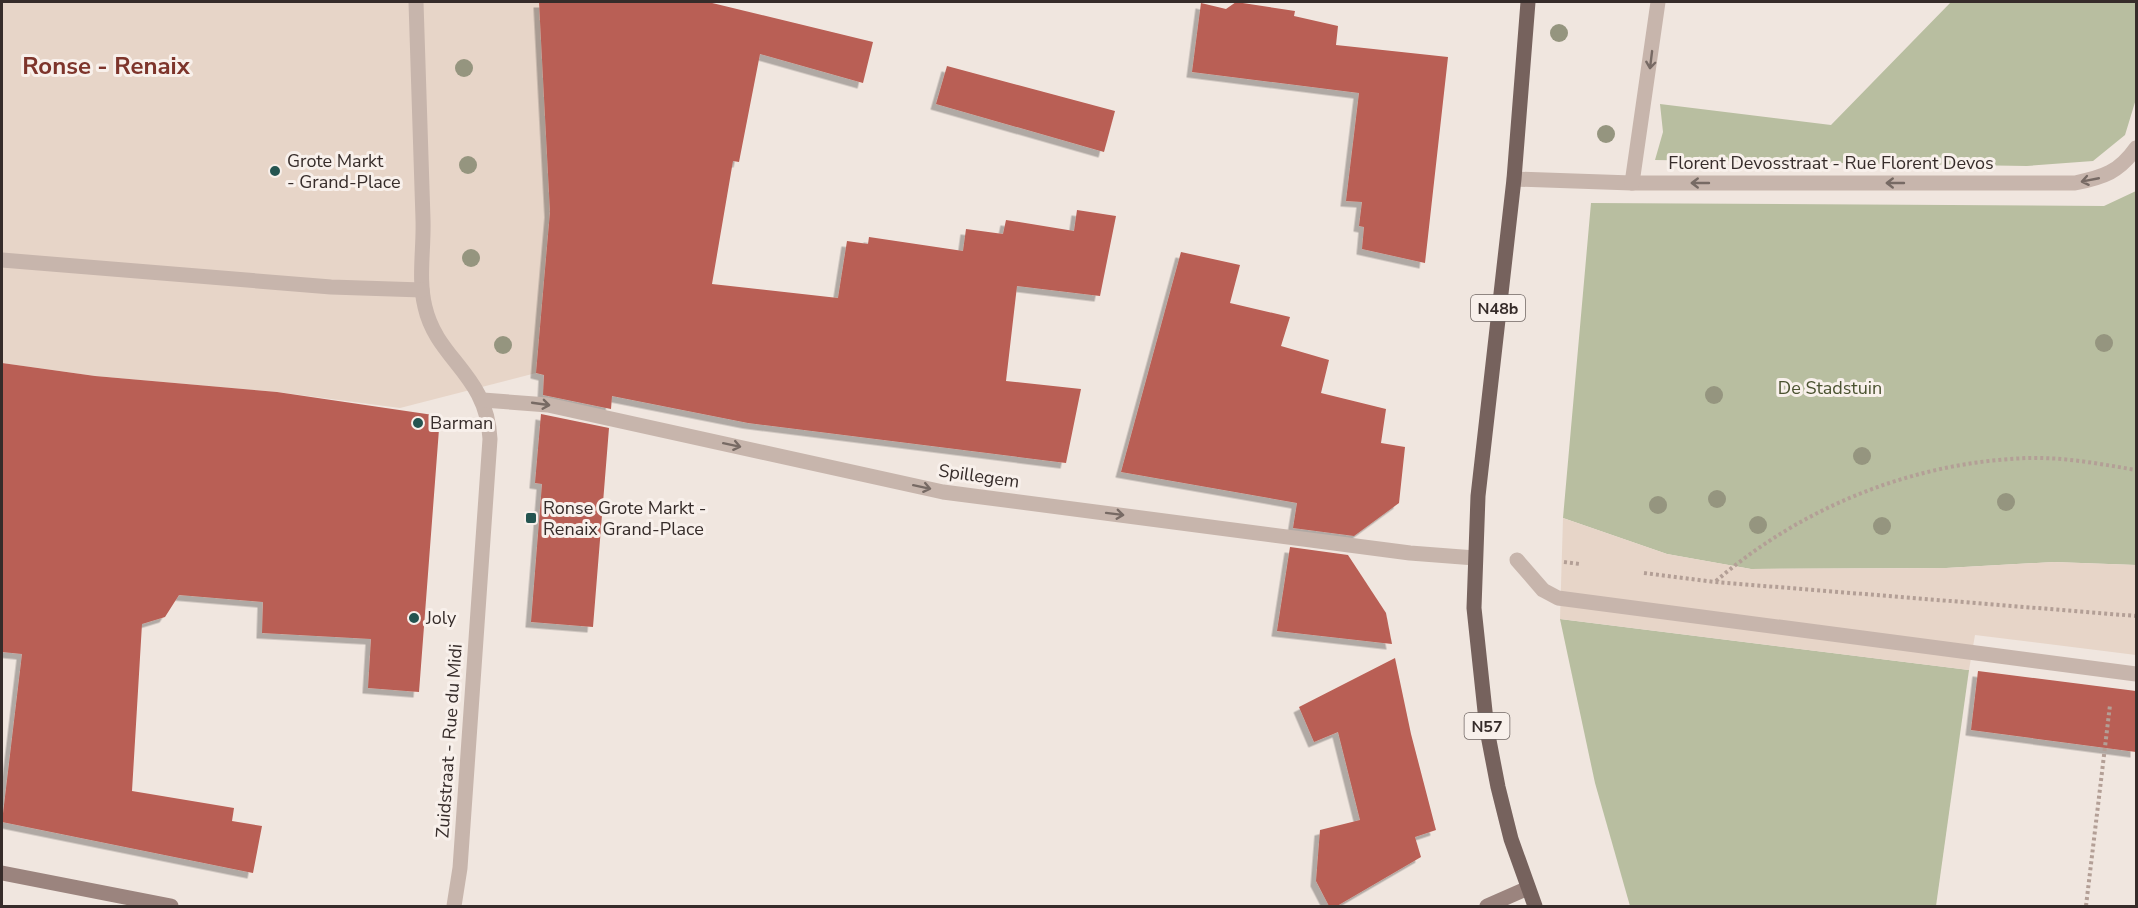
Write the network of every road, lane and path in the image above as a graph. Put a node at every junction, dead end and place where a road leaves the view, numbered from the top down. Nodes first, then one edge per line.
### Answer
1 (416, 2) edge
2 (1528, 2) edge
3 (1658, 2) edge
4 (2136, 148) edge
5 (1514, 179) junction
6 (1632, 183) junction
7 (2, 260) edge
8 (422, 291) junction
9 (483, 400) junction
10 (2136, 470) edge
11 (1475, 558) junction
12 (1517, 560) joint
13 (1584, 565) dead end
14 (1632, 571) dead end
15 (1715, 582) junction
16 (2136, 616) edge
17 (2114, 672) junction
18 (2136, 675) edge
19 (2, 873) edge
20 (1528, 888) junction
21 (171, 906) edge
22 (454, 906) edge
23 (1487, 906) edge
24 (1535, 906) edge
25 (2085, 906) edge

1 - 8 street
2 - 5 main road, N48b
3 -> 6 street
4 -> 6 street, Florent Devosstraat - Rue Florent Devos
5 - 6 street, Florent Devosstraat - Rue Florent Devos
5 - 11 main road, N48b
7 - 8 street
8 - 9 street
9 -> 11 street, Spillegem
9 - 22 street, Zuidstraat - Rue du Midi
10 - 15 path
11 - 20 main road, N57
12 - 13 path
12 - 17 street
14 - 15 path
15 - 16 path
17 - 18 street
17 - 25 path
19 - 21 street
20 - 23 street
20 - 24 main road, N57

